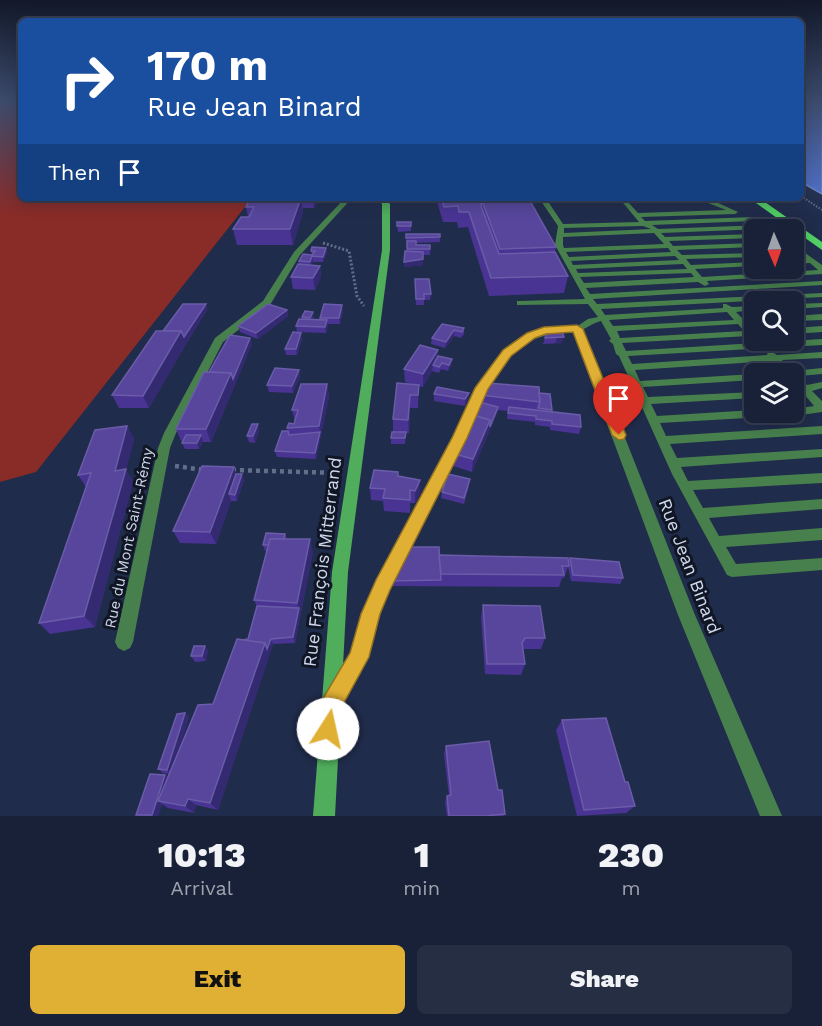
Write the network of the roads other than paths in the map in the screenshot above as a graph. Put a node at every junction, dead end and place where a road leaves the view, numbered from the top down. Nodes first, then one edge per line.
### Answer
1 (346, 201) edge
2 (384, 201) edge
3 (543, 201) edge
4 (624, 201) edge
5 (709, 201) edge
6 (757, 201) edge
7 (719, 205) junction
8 (631, 208) junction
9 (735, 212) junction
10 (638, 215) junction
11 (744, 219) edge
12 (753, 219) edge
13 (644, 224) junction
14 (744, 229) edge
15 (656, 231) junction
16 (744, 236) edge
17 (663, 239) junction
18 (744, 247) edge
19 (822, 247) edge
20 (565, 251) junction
21 (744, 255) edge
22 (804, 256) edge
23 (681, 258) junction
24 (804, 261) edge
25 (813, 261) junction
26 (744, 263) edge
27 (822, 270) edge
28 (701, 279) junction
29 (822, 283) edge
30 (581, 286) junction
31 (711, 290) junction
32 (822, 295) edge
33 (721, 301) junction
34 (592, 302) junction
35 (520, 303) dead end
36 (822, 306) edge
37 (804, 307) edge
38 (744, 309) edge
39 (730, 310) junction
40 (822, 317) edge
41 (604, 318) junction
42 (804, 318) edge
43 (742, 322) joint
44 (577, 329) junction
45 (610, 329) junction
46 (822, 329) edge
47 (804, 330) edge
48 (744, 338) edge
49 (614, 340) junction
50 (744, 340) edge
51 (804, 341) edge
52 (822, 342) edge
53 (769, 351) edge
54 (621, 354) junction
55 (822, 355) edge
56 (775, 358) junction
57 (780, 363) edge
58 (628, 367) junction
59 (822, 371) edge
60 (804, 373) edge
61 (744, 378) edge
62 (637, 384) junction
63 (822, 386) edge
64 (805, 390) joint
65 (744, 396) edge
66 (645, 401) junction
67 (804, 411) edge
68 (744, 414) edge
69 (654, 420) junction
70 (822, 430) edge
71 (662, 440) junction
72 (822, 453) edge
73 (673, 463) junction
74 (822, 478) edge
75 (685, 486) junction
76 (822, 504) edge
77 (700, 513) junction
78 (822, 534) edge
79 (716, 542) junction
80 (822, 564) edge
81 (124, 642) dead end
82 (329, 708) junction
83 (324, 816) edge
84 (771, 816) edge

1 - 81 street, Rue du Mont Saint-Rémy
2 - 82 street, Rue François Mitterrand
3 - 20 lane
4 - 8 lane
5 - 7 lane
6 - 19 main road
7 - 8 lane
7 - 9 lane
8 - 10 lane
9 - 10 lane
9 - 12 lane
10 - 13 lane
11 - 13 lane
13 - 15 lane
13 - 20 lane
14 - 15 lane
15 - 17 lane
15 - 20 lane
16 - 17 lane
17 - 20 lane
17 - 23 lane
18 - 23 lane
20 - 23 lane
20 - 23 lane
20 - 30 lane
21 - 23 lane
22 - 25 lane
23 - 26 lane
23 - 28 lane
24 - 25 lane
25 - 27 lane
27 - 28 lane
28 - 30 lane
28 - 31 lane
29 - 31 lane
30 - 34 lane
31 - 33 lane
31 - 34 lane
32 - 33 lane
33 - 34 lane
33 - 39 lane
34 - 35 lane
34 - 41 lane
36 - 37 lane
38 - 39 lane
39 - 41 lane
39 - 43 lane
40 - 42 lane
41 - 44 lane
41 - 45 lane
43 - 45 lane
44 - 82 street
44 - 84 street, Rue Jean Binard
45 - 49 lane
46 - 47 lane
48 - 49 lane
49 - 54 lane
50 - 54 lane
51 - 52 lane
53 - 56 lane
54 - 58 lane
55 - 56 lane
56 - 57 lane
56 - 58 lane
58 - 62 lane
59 - 60 lane
61 - 62 lane
62 - 66 lane
63 - 64 lane
64 - 67 lane
65 - 66 lane
66 - 69 lane
68 - 69 lane
69 - 71 lane
70 - 71 lane
71 - 73 lane
72 - 73 lane
73 - 75 lane
74 - 75 lane
75 - 77 lane
76 - 77 lane
77 - 79 lane
78 - 79 lane
79 - 80 lane
82 - 83 street, Rue François Mitterrand

